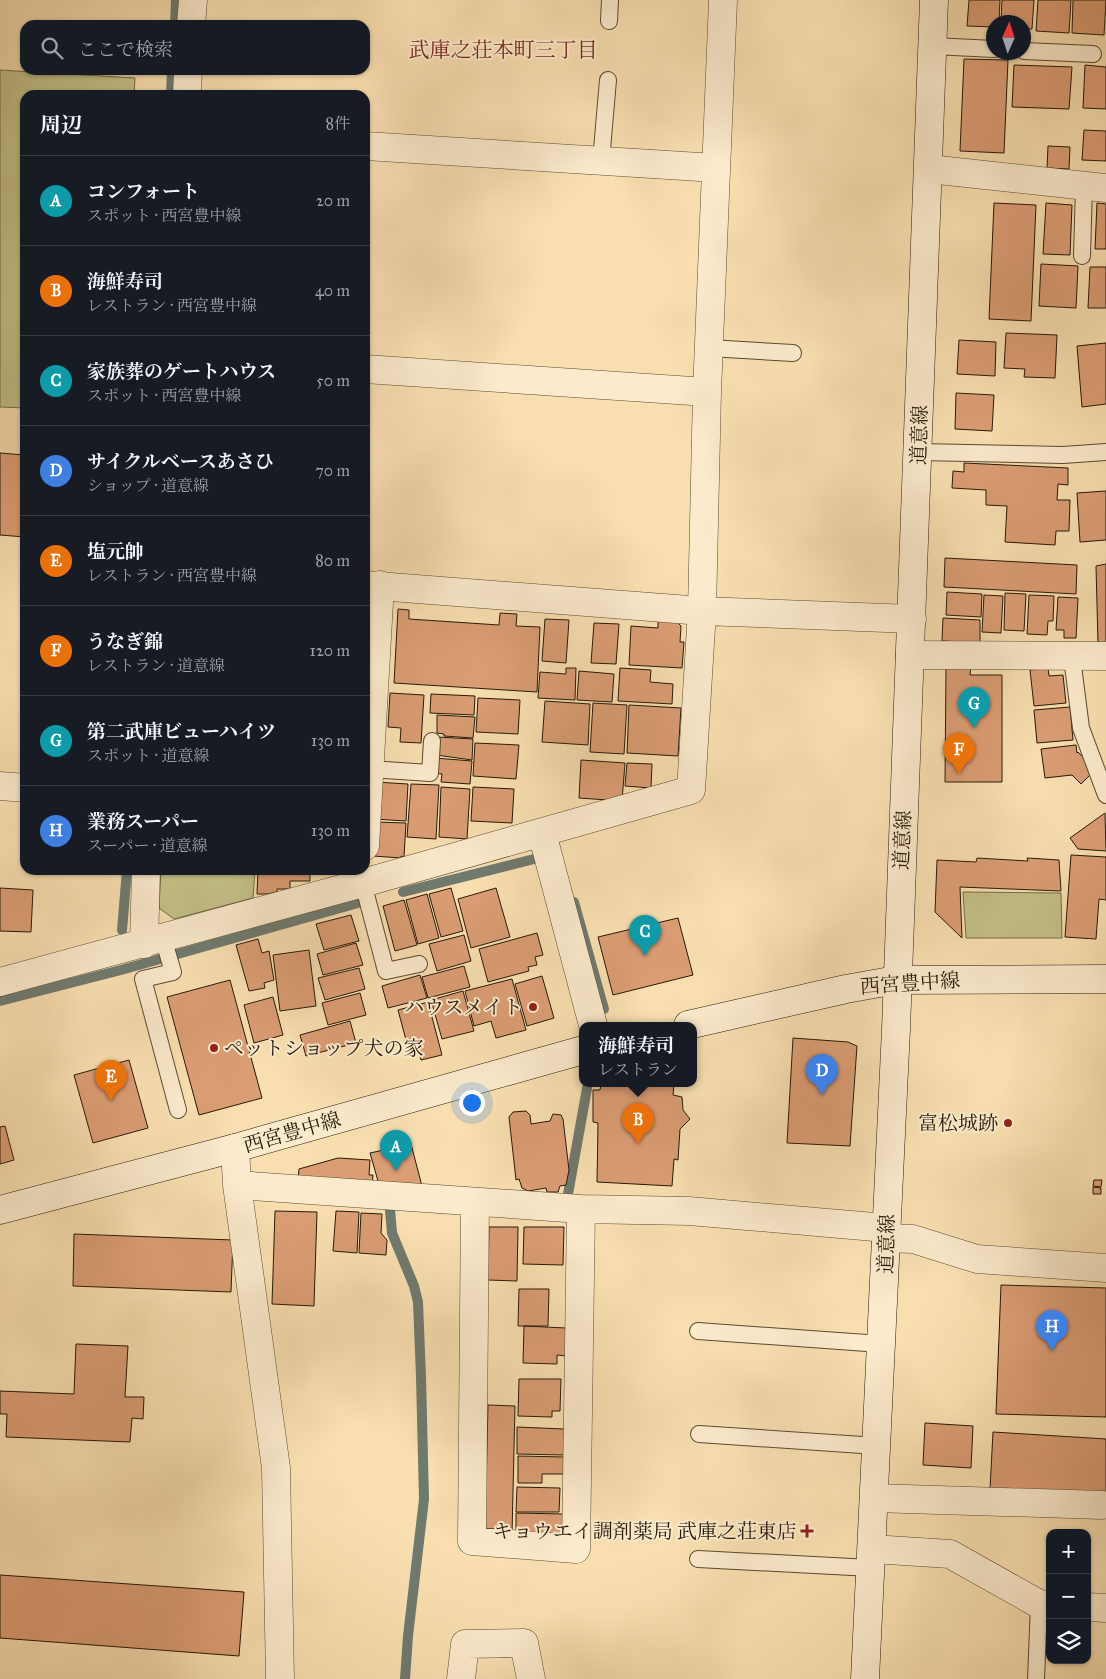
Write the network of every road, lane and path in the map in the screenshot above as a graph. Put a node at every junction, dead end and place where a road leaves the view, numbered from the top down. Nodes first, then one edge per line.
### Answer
1 (193, 0) edge
2 (610, 0) edge
3 (723, 0) edge
4 (934, 0) edge
5 (191, 20) edge
6 (609, 21) dead end
7 (933, 46) junction
8 (986, 49) edge
9 (1031, 51) edge
10 (1093, 54) dead end
11 (188, 75) edge
12 (608, 80) dead end
13 (187, 90) edge
14 (370, 146) edge
15 (601, 161) junction
16 (716, 168) junction
17 (929, 169) junction
18 (1095, 187) edge
19 (1082, 256) dead end
20 (709, 348) junction
21 (793, 353) dead end
22 (370, 369) edge
23 (707, 392) junction
24 (918, 452) junction
25 (1106, 452) edge
26 (372, 585) edge
27 (702, 611) junction
28 (912, 619) junction
29 (910, 655) junction
30 (1106, 656) edge
31 (1072, 658) junction
32 (432, 741) dead end
33 (370, 769) joint
34 (0, 786) edge
35 (20, 788) edge
36 (1106, 796) edge
37 (542, 833) junction
38 (147, 875) edge
39 (363, 877) edge
40 (161, 948) junction
41 (419, 964) dead end
42 (1106, 979) edge
43 (896, 980) junction
44 (0, 982) edge
45 (592, 1022) edge
46 (697, 1023) edge
47 (579, 1051) edge
48 (178, 1110) dead end
49 (235, 1148) junction
50 (238, 1185) junction
51 (475, 1202) junction
52 (581, 1209) junction
53 (0, 1210) edge
54 (886, 1233) junction
55 (1106, 1268) edge
56 (698, 1331) dead end
57 (881, 1344) junction
58 (699, 1434) dead end
59 (877, 1446) junction
60 (874, 1498) junction
61 (1102, 1505) dead end
62 (698, 1559) dead end
63 (871, 1559) junction
64 (1044, 1604) edge
65 (1091, 1607) edge
66 (1106, 1608) edge
67 (280, 1679) edge
68 (461, 1679) edge
69 (531, 1679) edge
70 (865, 1679) edge
71 (1036, 1679) edge

1 - 5 street
2 - 6 lane
3 - 16 street
4 - 7 street, 道意線
7 - 8 lane
7 - 17 street, 道意線
9 - 10 lane
11 - 13 street
12 - 15 lane
14 - 15 street
15 - 16 street
16 - 20 street
17 - 18 street
17 - 24 street, 道意線
18 - 19 lane
20 - 21 lane
20 - 23 street
22 - 23 street
23 - 27 street
24 - 25 lane
24 - 28 street, 道意線
26 - 27 street
26 - 33 street
27 - 28 street
27 - 37 street
28 - 29 street, 道意線
29 - 31 street
29 - 43 street, 道意線
30 - 31 street
31 - 36 lane
32 - 33 lane
34 - 35 street
37 - 39 street
37 - 45 street
38 - 40 street
39 - 40 street
39 - 41 lane
40 - 44 street
40 - 48 lane
42 - 43 street, 西宮豊中線
43 - 46 street, 西宮豊中線
43 - 54 street, 道意線
47 - 49 street, 西宮豊中線
49 - 50 street
49 - 53 street, 西宮豊中線
50 - 51 street
50 - 67 street
51 - 52 street
51 - 52 street
52 - 54 street
54 - 55 street
54 - 57 street, 道意線
56 - 57 lane
57 - 59 street, 道意線
58 - 59 lane
59 - 60 street, 道意線
60 - 61 street
60 - 63 street, 道意線
62 - 63 lane
63 - 64 street
63 - 70 street, 道意線
64 - 71 lane
65 - 66 street
68 - 69 street

